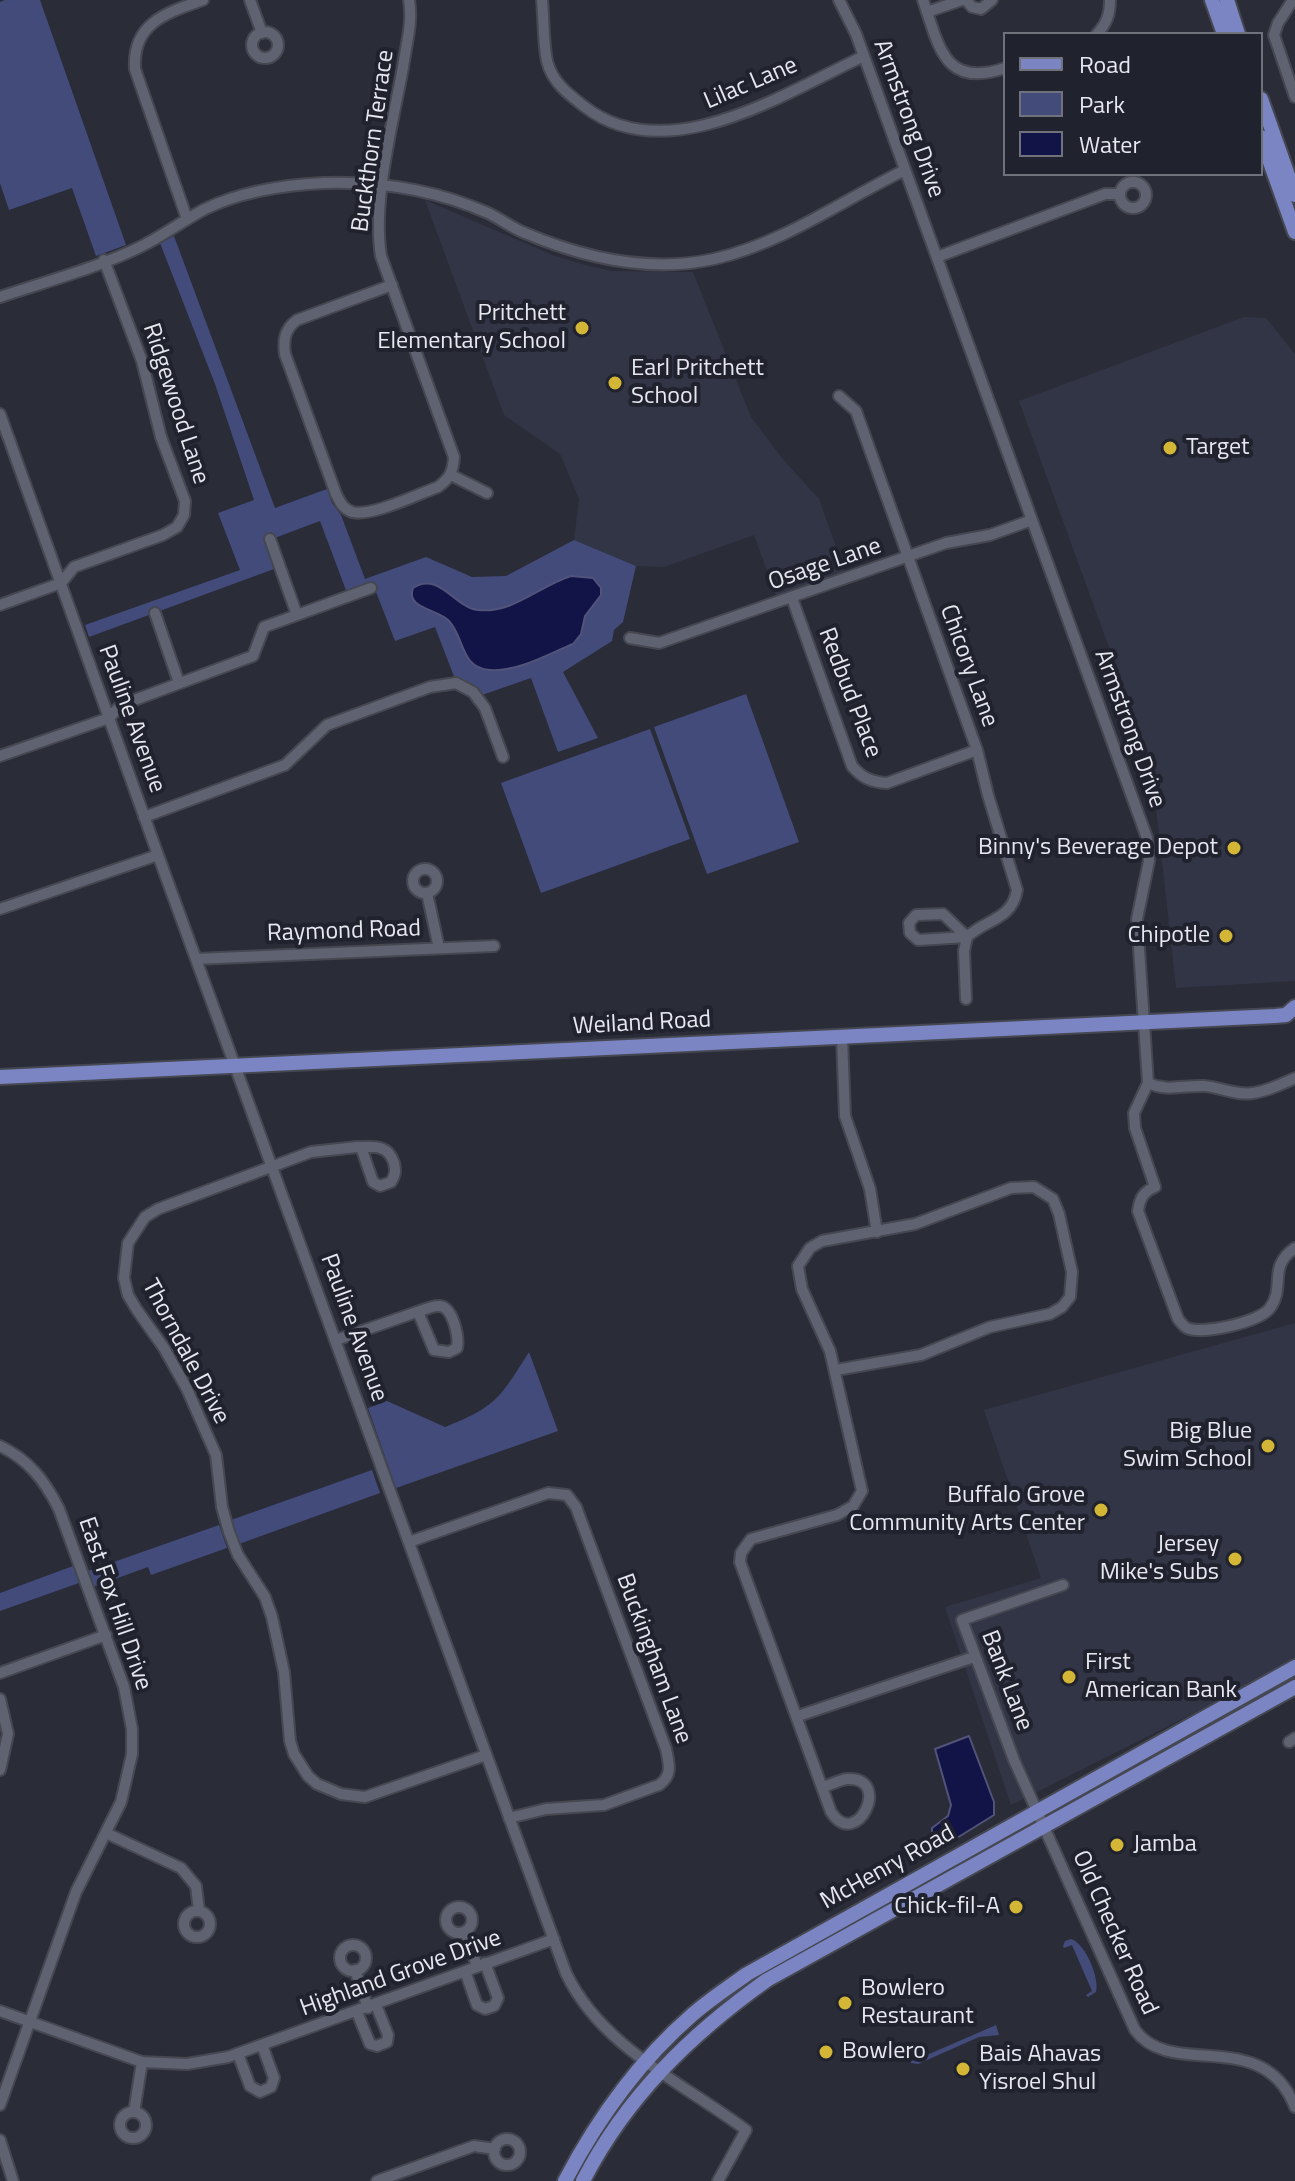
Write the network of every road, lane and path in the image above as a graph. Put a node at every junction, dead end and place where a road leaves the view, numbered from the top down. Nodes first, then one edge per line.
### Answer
1 (203, 0) edge
2 (250, 0) edge
3 (409, 0) edge
4 (542, 0) edge
5 (839, 0) edge
6 (923, 0) edge
7 (964, 0) edge
8 (992, 0) edge
9 (1110, 0) edge
10 (1212, 0) edge
11 (1227, 0) edge
12 (1293, 0) edge
13 (927, 12) junction
14 (1099, 32) edge
15 (1223, 32) edge
16 (1237, 32) edge
17 (262, 33) dead end
18 (864, 56) junction
19 (1003, 69) edge
20 (1295, 97) edge
21 (1263, 105) edge
22 (1263, 143) edge
23 (905, 170) junction
24 (384, 184) junction
25 (1120, 194) dead end
26 (1295, 195) edge
27 (187, 219) junction
28 (1295, 232) edge
29 (937, 257) junction
30 (104, 260) junction
31 (392, 285) junction
32 (0, 297) edge
33 (839, 396) dead end
34 (0, 414) edge
35 (13, 449) junction
36 (0, 454) edge
37 (451, 475) junction
38 (487, 493) dead end
39 (1032, 520) junction
40 (270, 539) dead end
41 (908, 557) junction
42 (61, 583) junction
43 (371, 588) dead end
44 (792, 598) junction
45 (0, 605) edge
46 (155, 613) dead end
47 (297, 615) junction
48 (630, 638) dead end
49 (179, 683) junction
50 (109, 718) junction
51 (977, 750) junction
52 (0, 756) edge
53 (503, 757) dead end
54 (144, 817) junction
55 (158, 855) junction
56 (427, 893) dead end
57 (0, 909) edge
58 (967, 937) junction
59 (494, 946) dead end
60 (439, 948) junction
61 (196, 959) junction
62 (966, 999) dead end
63 (1292, 1015) edge
64 (1143, 1022) junction
65 (842, 1037) junction
66 (235, 1067) junction
67 (0, 1077) edge
68 (1295, 1078) edge
69 (1148, 1083) junction
70 (361, 1147) dead end
71 (273, 1166) junction
72 (877, 1232) junction
73 (1295, 1248) edge
74 (418, 1312) junction
75 (336, 1340) junction
76 (836, 1370) junction
77 (0, 1446) edge
78 (409, 1542) junction
79 (1063, 1585) dead end
80 (106, 1635) junction
81 (974, 1657) junction
82 (1295, 1667) edge
83 (0, 1673) edge
84 (1295, 1687) edge
85 (0, 1699) edge
86 (798, 1716) junction
87 (486, 1755) junction
88 (0, 1770) edge
89 (823, 1787) junction
90 (1038, 1810) junction
91 (509, 1818) junction
92 (1045, 1826) junction
93 (106, 1833) junction
94 (199, 1911) dead end
95 (465, 1931) dead end
96 (554, 1939) junction
97 (481, 1965) junction
98 (355, 1970) dead end
99 (465, 1971) junction
100 (372, 2006) junction
101 (0, 2011) edge
102 (357, 2012) junction
103 (28, 2021) junction
104 (262, 2045) junction
105 (238, 2054) junction
106 (646, 2061) junction
107 (142, 2062) junction
108 (660, 2072) junction
109 (0, 2105) edge
110 (1295, 2107) edge
111 (134, 2112) dead end
112 (0, 2140) edge
113 (495, 2149) dead end
114 (8, 2180) edge
115 (377, 2181) edge
116 (565, 2181) edge
117 (583, 2181) edge
118 (718, 2181) edge

1 - 27 street
2 - 17 street
3 - 24 street, Buckthorn Terrace
4 - 18 street, Lilac Lane
5 - 18 street, Armstrong Drive
6 - 13 street
7 - 8 street
7 - 13 street
9 - 14 street
10 - 15 main road
11 - 16 main road
12 - 20 street
13 - 19 street
18 - 23 street, Armstrong Drive
21 - 26 main road
22 - 28 main road
23 - 24 street
23 - 29 street, Armstrong Drive
24 - 27 street
24 - 31 street, Buckthorn Terrace
25 - 29 street
27 - 30 street
29 - 39 street, Armstrong Drive
30 - 32 street
30 - 42 street, Ridgewood Lane
31 - 37 street, Buckthorn Terrace
31 - 37 street
33 - 41 street, Chicory Lane
34 - 35 street, Pauline Avenue
35 - 36 street
35 - 42 street, Pauline Avenue
37 - 38 street
39 - 41 street, Osage Lane
39 - 64 street, Armstrong Drive
40 - 47 street
41 - 44 street, Osage Lane
41 - 51 street, Chicory Lane
42 - 45 street
42 - 50 street, Pauline Avenue
43 - 47 street
44 - 48 street, Osage Lane
44 - 51 street, Redbud Place
46 - 49 street
47 - 49 street
49 - 50 street
50 - 52 street
50 - 54 street, Pauline Avenue
51 - 58 street, Chicory Lane
53 - 54 street
54 - 55 street, Pauline Avenue
55 - 57 street
55 - 61 street, Pauline Avenue
56 - 60 street
58 - 58 street, Chicory Lane
58 - 62 street
59 - 60 street, Raymond Road
60 - 61 street, Raymond Road
61 - 66 street, Pauline Avenue
63 - 64 main road, Weiland Road
64 - 65 main road, Weiland Road
64 - 69 street, Armstrong Drive
65 - 66 main road, Weiland Road
65 - 72 street
66 - 67 main road, Weiland Road
66 - 71 street, Pauline Avenue
68 - 69 street
69 - 73 street, Armstrong Drive
70 - 71 street, Thorndale Drive
71 - 75 street, Pauline Avenue
71 - 87 street, Thorndale Drive
72 - 76 street
72 - 76 street
74 - 74 street
74 - 75 street
75 - 78 street, Pauline Avenue
76 - 86 street
77 - 80 street, East Fox Hill Drive
78 - 87 street, Pauline Avenue
78 - 91 street, Buckingham Lane
79 - 81 street, Bank Lane
80 - 83 street
80 - 93 street, East Fox Hill Drive
81 - 86 street
81 - 90 street, Bank Lane
82 - 90 main road, McHenry Road
84 - 92 main road, McHenry Road
85 - 88 street
86 - 89 street
87 - 91 street, Pauline Avenue
89 - 89 street
90 - 92 street, Old Checker Road
90 - 106 main road, McHenry Road
91 - 96 street, Pauline Avenue
92 - 108 main road, McHenry Road
92 - 110 street, Old Checker Road
93 - 94 street
93 - 103 street, East Fox Hill Drive
95 - 97 street
96 - 97 street, Highland Grove Drive
96 - 106 street, Pauline Avenue
97 - 99 street, Highland Grove Drive
97 - 99 street
98 - 100 street
99 - 100 street, Highland Grove Drive
100 - 102 street, Highland Grove Drive
100 - 102 street
101 - 103 street, Highland Grove Drive
102 - 104 street, Highland Grove Drive
103 - 107 street, Highland Grove Drive
103 - 109 street, East Fox Hill Drive
104 - 105 street, Highland Grove Drive
104 - 105 street
105 - 107 street, Highland Grove Drive
106 - 108 street, Pauline Avenue
106 - 116 main road, McHenry Road
107 - 111 street
108 - 117 main road, McHenry Road
108 - 118 street, Pauline Avenue
112 - 114 street
113 - 115 street

